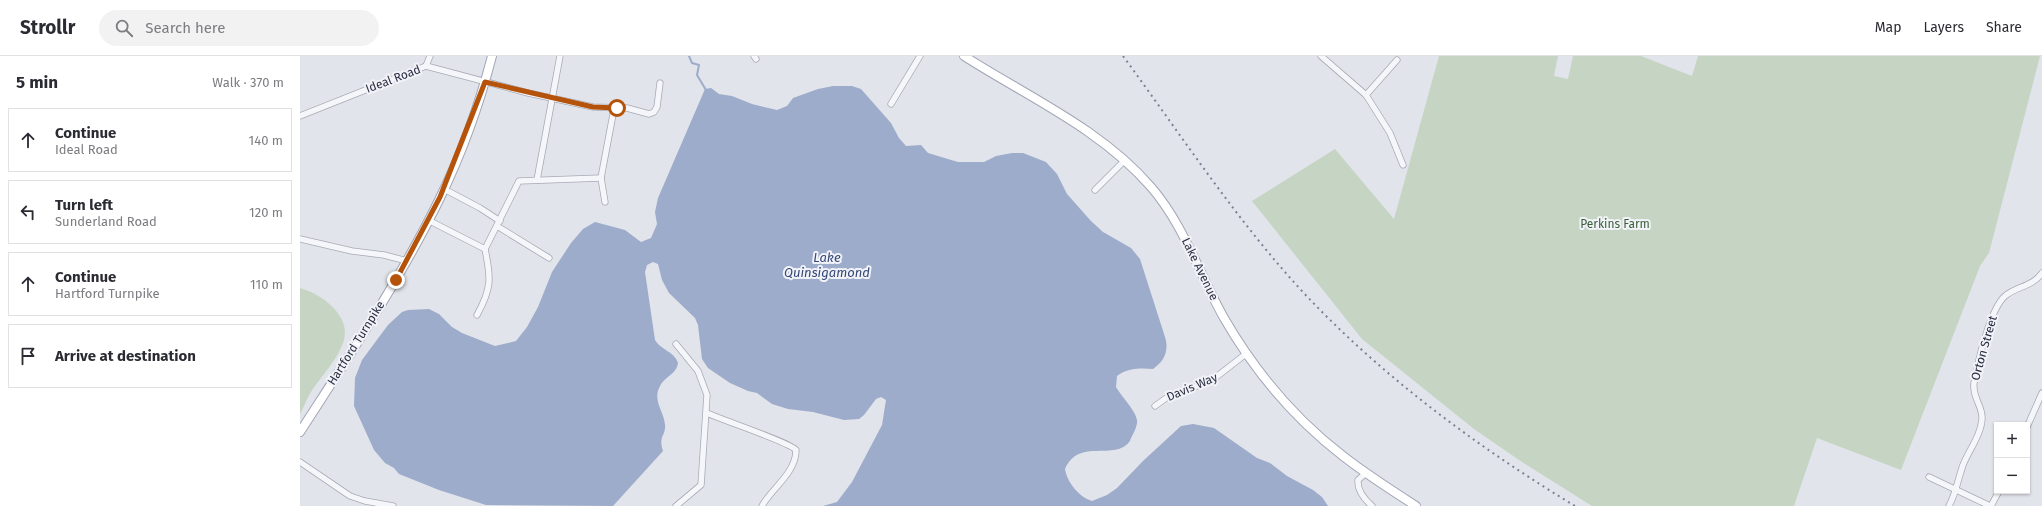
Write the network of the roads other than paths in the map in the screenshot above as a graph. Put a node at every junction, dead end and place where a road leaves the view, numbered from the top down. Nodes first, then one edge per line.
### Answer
1 (430, 56) edge
2 (492, 56) edge
3 (560, 56) edge
4 (920, 56) edge
5 (964, 56) edge
6 (1321, 56) edge
7 (1397, 60) dead end
8 (426, 66) junction
9 (485, 82) junction
10 (660, 83) dead end
11 (1366, 95) junction
12 (552, 98) junction
13 (890, 104) dead end
14 (614, 109) junction
15 (300, 116) edge
16 (1125, 160) junction
17 (1403, 165) dead end
18 (601, 178) junction
19 (537, 180) junction
20 (444, 189) junction
21 (1095, 190) dead end
22 (605, 202) dead end
23 (428, 220) junction
24 (498, 223) junction
25 (300, 239) edge
26 (485, 249) junction
27 (549, 258) dead end
28 (407, 261) junction
29 (2042, 273) edge
30 (478, 315) dead end
31 (676, 344) dead end
32 (1247, 353) junction
33 (2042, 393) edge
34 (1155, 406) dead end
35 (707, 413) junction
36 (2029, 422) edge
37 (300, 432) edge
38 (300, 462) edge
39 (1366, 473) junction
40 (1929, 476) dead end
41 (1956, 490) junction
42 (1997, 494) edge
43 (393, 506) edge
44 (676, 506) edge
45 (762, 506) edge
46 (1372, 506) edge
47 (1416, 506) edge
48 (1949, 506) edge
49 (1991, 506) edge

1 - 8 street
2 - 9 main road, Hartford Turnpike
3 - 12 street
4 - 13 street
5 - 16 main road, Lake Avenue
6 - 11 street
7 - 11 street
8 - 9 street, Ideal Road
8 - 15 street, Ideal Road
9 - 12 street, Ideal Road
9 - 20 main road, Hartford Turnpike
10 - 14 street, Ideal Road
11 - 17 street
12 - 14 street, Ideal Road
12 - 19 street
14 - 18 street
16 - 21 street
16 - 32 main road, Lake Avenue
18 - 19 street
18 - 22 street
19 - 24 street
20 - 23 main road, Hartford Turnpike
20 - 24 street
23 - 26 street
23 - 28 main road, Hartford Turnpike
24 - 26 street
24 - 27 street
25 - 28 street
26 - 30 street
28 - 37 main road, Hartford Turnpike
29 - 41 street, Orton Street
31 - 35 street
32 - 34 street, Davis Way
32 - 39 main road, Lake Avenue
33 - 36 street
35 - 44 street
35 - 45 street
38 - 43 street
39 - 46 street
39 - 47 main road, Lake Avenue
40 - 41 street
41 - 48 street, Orton Street
41 - 49 street
42 - 49 street

